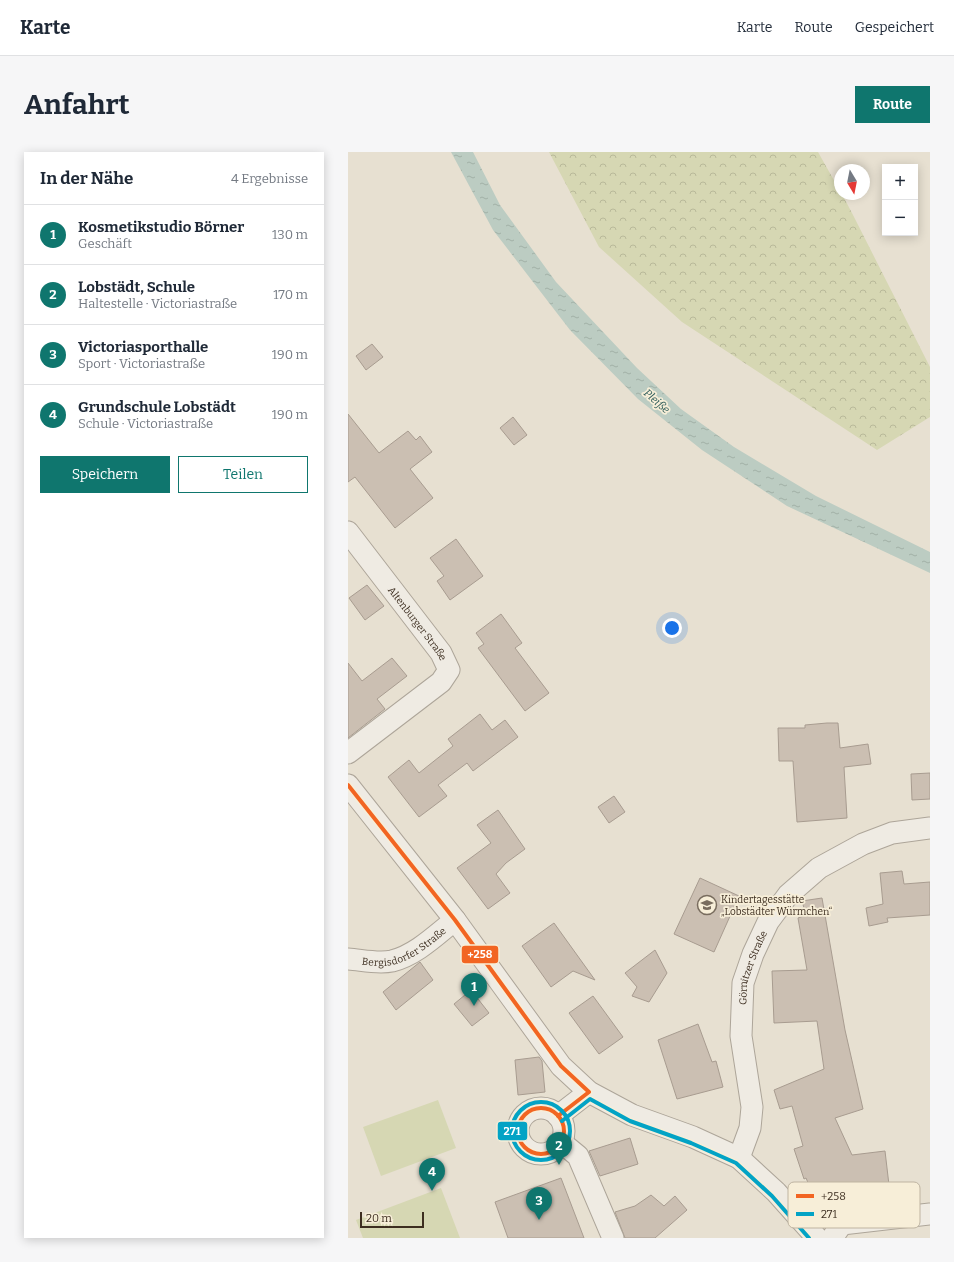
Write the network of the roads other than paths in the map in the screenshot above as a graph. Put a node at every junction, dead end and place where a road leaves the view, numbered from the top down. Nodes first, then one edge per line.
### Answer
1 (348, 532) edge
2 (348, 753) edge
3 (348, 785) edge
4 (930, 828) edge
5 (455, 920) junction
6 (348, 958) edge
7 (589, 1092) junction
8 (558, 1116) junction
9 (561, 1142) junction
10 (739, 1158) junction
11 (788, 1205) edge
12 (930, 1214) edge
13 (920, 1215) edge
14 (808, 1228) edge
15 (839, 1228) edge
16 (613, 1238) edge
17 (817, 1238) edge
18 (832, 1238) edge

1 - 2 street, Altenburger Straße
3 - 5 street
4 - 10 street, Görnitzer Straße
5 - 6 street, Bergisdorfer Straße
5 - 7 street
7 - 8 street
7 - 10 street
8 - 9 street
8 - 9 street
9 - 16 street
10 - 11 street
12 - 13 street
14 - 17 street
15 - 18 street

